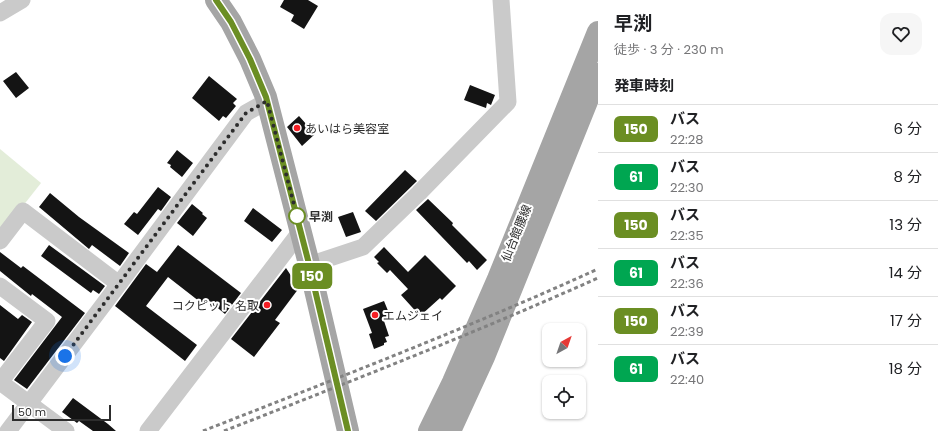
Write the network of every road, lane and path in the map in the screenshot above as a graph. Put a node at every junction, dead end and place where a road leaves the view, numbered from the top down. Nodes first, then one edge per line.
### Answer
1 (22, 0) edge
2 (216, 0) edge
3 (501, 0) edge
4 (0, 13) edge
5 (598, 32) edge
6 (598, 74) edge
7 (267, 101) junction
8 (301, 231) junction
9 (0, 241) edge
10 (309, 265) junction
11 (119, 284) junction
12 (0, 286) edge
13 (0, 382) edge
14 (29, 404) junction
15 (8, 431) edge
16 (66, 431) edge
17 (148, 431) edge
18 (348, 431) edge
19 (429, 431) edge
20 (450, 431) edge

1 - 4 street
2 - 7 main road
3 - 10 street
5 - 19 main road, 仙台館腰線
6 - 20 main road, 仙台館腰線
7 - 8 main road
7 - 11 street
8 - 10 main road
8 - 17 street
9 - 11 street
10 - 18 main road
11 - 14 street
12 - 13 street
13 - 14 street
14 - 15 street
14 - 16 street

